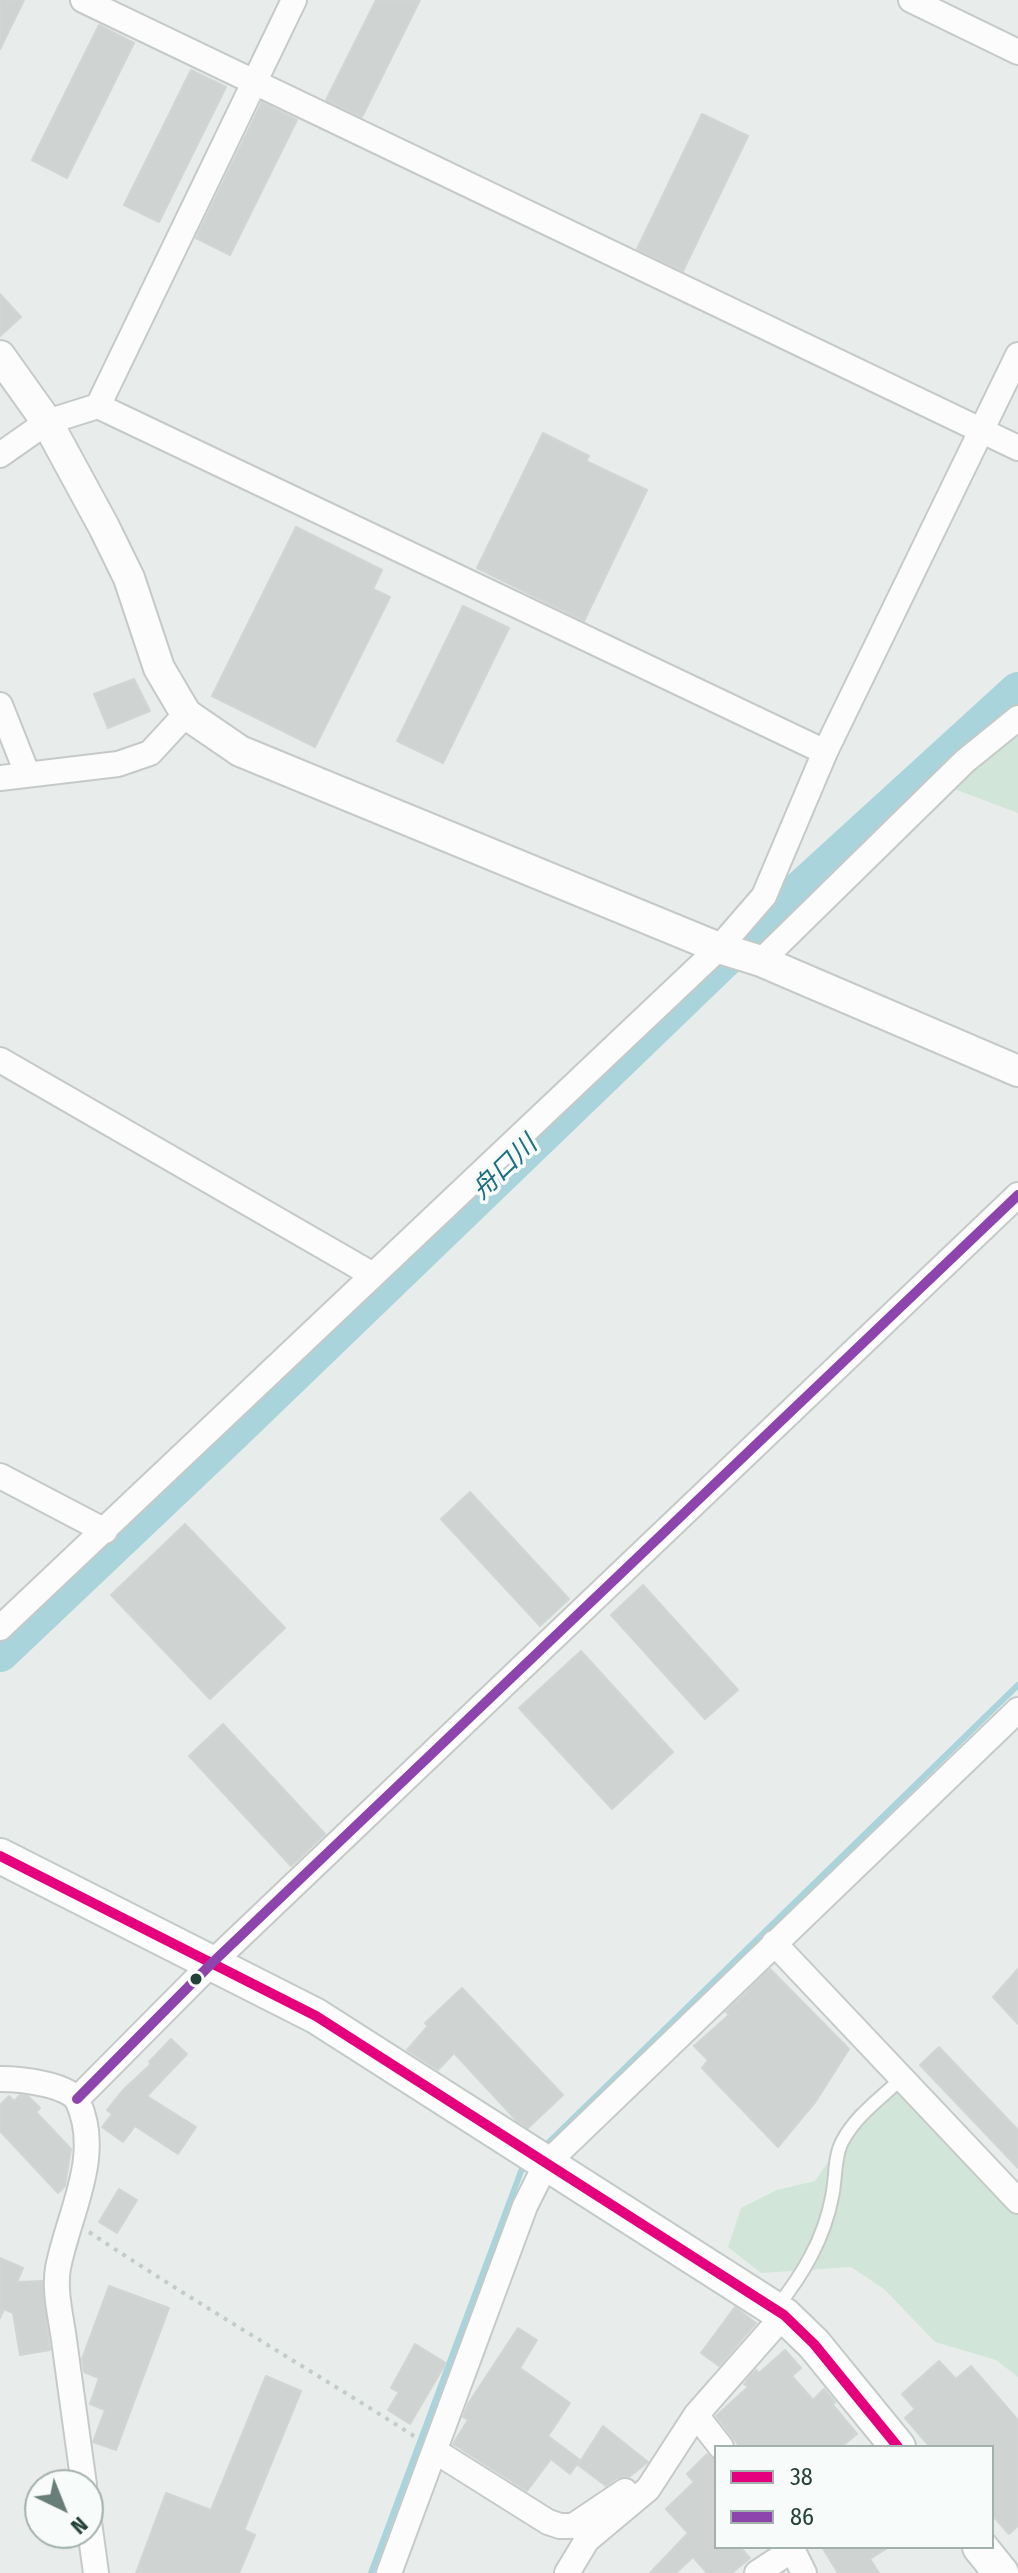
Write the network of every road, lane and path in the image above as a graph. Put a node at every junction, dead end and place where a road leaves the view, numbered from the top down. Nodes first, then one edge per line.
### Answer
1 (83, 0) edge
2 (294, 0) edge
3 (911, 0) edge
4 (1018, 52) edge
5 (254, 82) junction
6 (1018, 355) edge
7 (0, 356) edge
8 (98, 406) junction
9 (47, 422) junction
10 (982, 431) junction
11 (1018, 448) edge
12 (0, 455) edge
13 (0, 705) edge
14 (186, 714) junction
15 (1018, 718) edge
16 (825, 752) junction
17 (27, 773) junction
18 (0, 778) edge
19 (719, 948) junction
20 (761, 961) junction
21 (0, 1060) edge
22 (1018, 1071) edge
23 (1018, 1195) edge
24 (373, 1275) junction
25 (0, 1476) edge
26 (105, 1531) junction
27 (0, 1628) edge
28 (1018, 1710) edge
29 (0, 1856) edge
30 (774, 1943) junction
31 (212, 1963) junction
32 (902, 2078) junction
33 (0, 2079) edge
34 (77, 2099) junction
35 (538, 2160) junction
36 (1018, 2201) edge
37 (70, 2219) junction
38 (780, 2312) junction
39 (696, 2415) junction
40 (719, 2445) edge
41 (896, 2445) edge
42 (435, 2451) junction
43 (82, 2469) edge
44 (660, 2469) junction
45 (93, 2549) edge
46 (791, 2549) edge
47 (982, 2549) edge
48 (96, 2573) edge
49 (389, 2573) edge
50 (567, 2573) edge
51 (757, 2573) edge
52 (804, 2573) edge
53 (1000, 2573) edge

1 - 5 street
2 - 5 street
3 - 4 street
5 - 8 street
5 - 10 street
6 - 10 street
7 - 9 street
8 - 9 street
8 - 16 street
9 - 12 street
9 - 14 street
10 - 11 street
10 - 16 street
13 - 17 street
14 - 17 street
14 - 19 street
15 - 20 street
16 - 19 street
17 - 18 street
19 - 20 street
19 - 24 street
20 - 22 street
21 - 24 street
23 - 31 street
24 - 26 street
25 - 26 street
26 - 27 street
28 - 30 street
29 - 31 main road
30 - 32 street
30 - 35 street
31 - 34 street
31 - 35 main road
32 - 36 street
32 - 38 lane
33 - 34 street
34 - 37 street
35 - 38 main road
35 - 42 street
37 - 42 path
37 - 43 street
38 - 39 street
38 - 41 main road
39 - 40 street
39 - 44 street
42 - 44 street
42 - 49 street
44 - 50 street
45 - 48 street
46 - 51 street
46 - 52 street
47 - 53 main road

